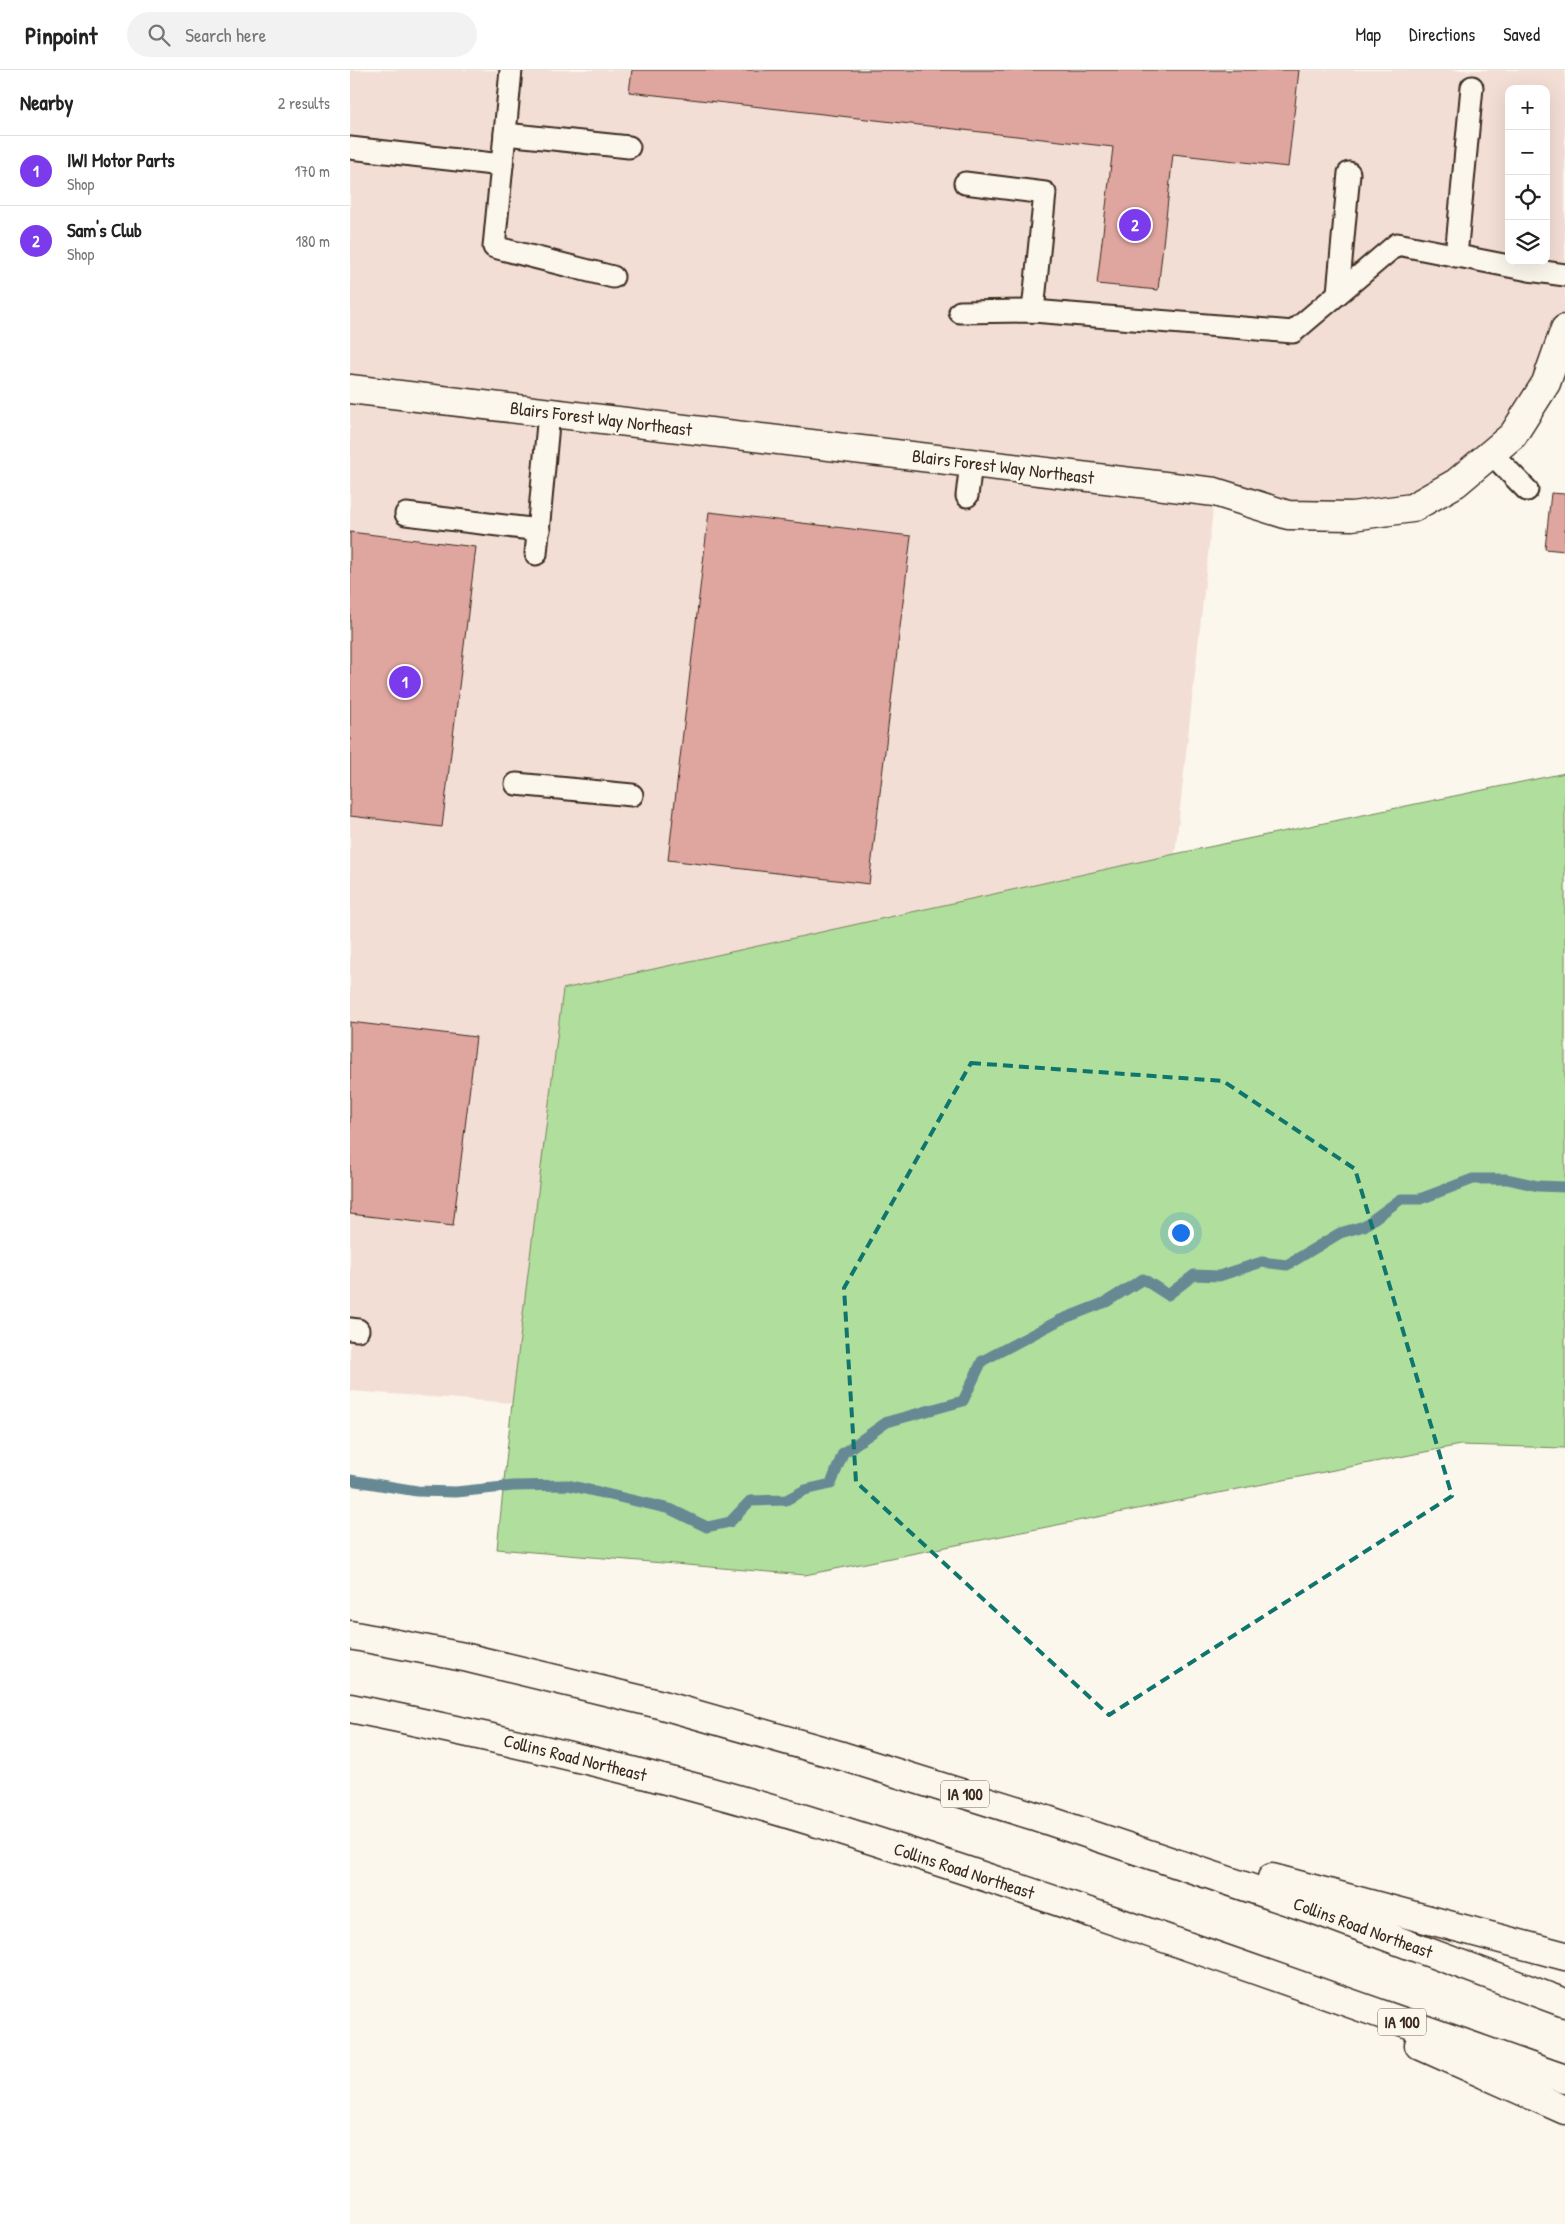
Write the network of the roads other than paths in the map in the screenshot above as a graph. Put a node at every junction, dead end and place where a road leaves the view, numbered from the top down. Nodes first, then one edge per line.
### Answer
1 (511, 70) edge
2 (1472, 87) dead end
3 (505, 134) junction
4 (628, 147) dead end
5 (350, 148) edge
6 (502, 165) junction
7 (1349, 173) dead end
8 (965, 183) dead end
9 (1456, 256) junction
10 (1565, 275) edge
11 (613, 277) dead end
12 (1338, 293) junction
13 (1033, 311) junction
14 (960, 312) dead end
15 (1565, 329) edge
16 (350, 389) edge
17 (550, 413) junction
18 (1491, 453) junction
19 (972, 463) junction
20 (1526, 490) dead end
21 (967, 496) dead end
22 (406, 514) dead end
23 (539, 530) junction
24 (536, 554) dead end
25 (516, 784) dead end
26 (632, 795) dead end
27 (350, 1635) edge
28 (350, 1708) edge
29 (1038, 1817) junction
30 (1565, 1956) edge
31 (1240, 1965) junction
32 (1565, 2003) edge
33 (1565, 2079) edge
34 (1565, 2110) edge

1 - 3 lane
2 - 9 lane
3 - 4 lane
3 - 6 lane
5 - 6 lane
6 - 11 lane
7 - 12 lane
8 - 13 lane
9 - 10 lane
9 - 12 lane
12 - 13 lane
13 - 14 lane
15 - 18 main road, Blairs Forest Way Northeast
16 - 17 main road, Blairs Forest Way Northeast
17 - 19 main road, Blairs Forest Way Northeast
17 - 23 lane
18 - 19 main road, Blairs Forest Way Northeast
18 - 20 lane
19 - 21 lane
22 - 23 lane
23 - 24 lane
25 - 26 lane
27 - 29 main road, Collins Road Northeast / IA 100
28 - 31 main road, Collins Road Northeast / IA 100
29 - 30 main road
29 - 32 main road, Collins Road Northeast / IA 100
31 - 33 main road, Collins Road Northeast / IA 100
31 - 34 main road

